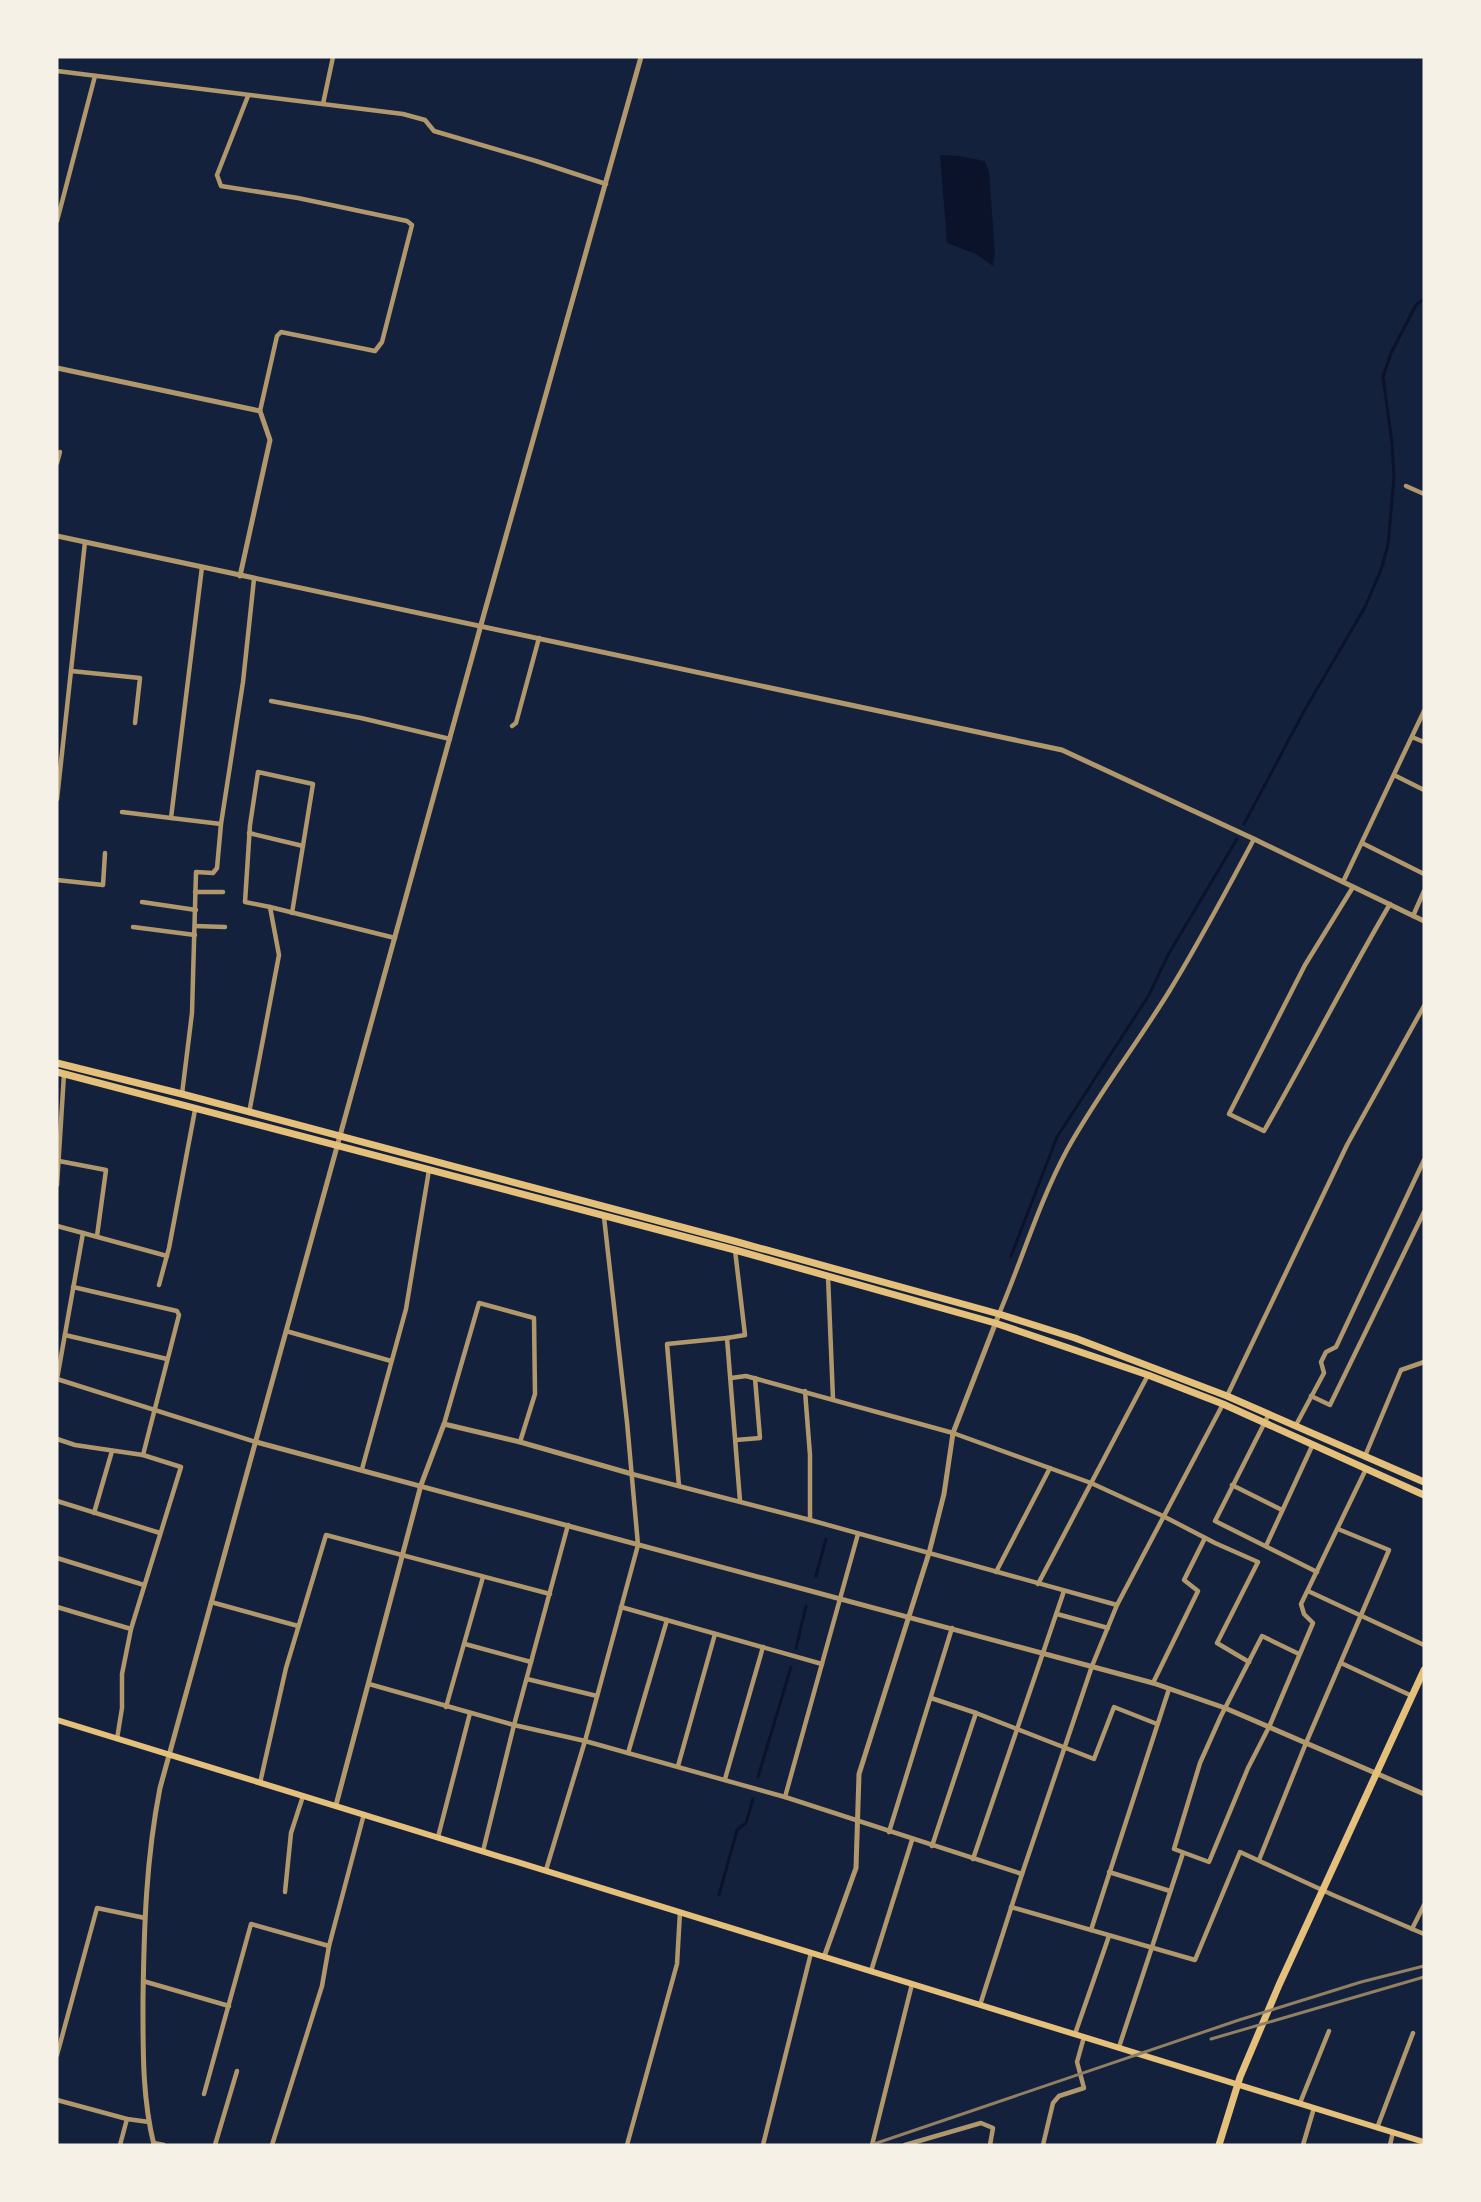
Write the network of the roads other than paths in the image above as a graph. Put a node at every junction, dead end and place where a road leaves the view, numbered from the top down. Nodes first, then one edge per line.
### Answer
1 (333, 57) edge
2 (641, 57) edge
3 (57, 71) edge
4 (95, 76) junction
5 (249, 96) junction
6 (322, 104) junction
7 (606, 184) junction
8 (57, 221) edge
9 (57, 368) edge
10 (260, 411) junction
11 (60, 453) dead end
12 (57, 463) edge
13 (1406, 486) dead end
14 (1424, 494) edge
15 (57, 536) edge
16 (84, 542) junction
17 (202, 567) junction
18 (240, 576) junction
19 (254, 579) junction
20 (481, 625) junction
21 (539, 638) junction
22 (71, 671) junction
23 (271, 701) dead end
24 (1424, 711) edge
25 (135, 723) dead end
26 (512, 726) dead end
27 (1412, 737) junction
28 (450, 739) junction
29 (1424, 742) edge
30 (1394, 775) junction
31 (1424, 790) edge
32 (57, 799) edge
33 (122, 812) dead end
34 (171, 818) junction
35 (221, 824) junction
36 (249, 833) junction
37 (1254, 838) junction
38 (1362, 843) junction
39 (303, 846) junction
40 (105, 853) dead end
41 (1424, 874) edge
42 (57, 880) edge
43 (1343, 882) junction
44 (1353, 887) junction
45 (1424, 891) edge
46 (195, 892) junction
47 (223, 892) dead end
48 (142, 902) dead end
49 (1390, 904) junction
50 (270, 907) junction
51 (196, 910) junction
52 (292, 913) junction
53 (1413, 916) junction
54 (1424, 921) edge
55 (195, 926) junction
56 (133, 927) dead end
57 (225, 927) dead end
58 (195, 935) junction
59 (395, 938) junction
60 (1424, 1006) edge
61 (57, 1063) edge
62 (61, 1073) edge
63 (182, 1094) junction
64 (195, 1110) junction
65 (249, 1113) junction
66 (340, 1136) junction
67 (338, 1147) junction
68 (1424, 1160) edge
69 (59, 1161) junction
70 (429, 1170) junction
71 (57, 1185) edge
72 (1424, 1212) edge
73 (604, 1216) junction
74 (57, 1226) edge
75 (83, 1233) junction
76 (97, 1236) junction
77 (735, 1250) junction
78 (167, 1256) junction
79 (828, 1276) junction
80 (159, 1285) dead end
81 (73, 1287) junction
82 (999, 1314) junction
83 (995, 1323) junction
84 (286, 1331) junction
85 (65, 1335) junction
86 (727, 1338) junction
87 (167, 1359) junction
88 (391, 1361) junction
89 (1424, 1362) edge
90 (1148, 1375) junction
91 (731, 1378) junction
92 (755, 1378) junction
93 (57, 1379) edge
94 (805, 1391) junction
95 (1227, 1396) junction
96 (1311, 1396) junction
97 (833, 1399) junction
98 (1222, 1404) junction
99 (155, 1410) junction
100 (1269, 1414) junction
101 (1264, 1423) junction
102 (444, 1424) junction
103 (1296, 1425) junction
104 (953, 1433) junction
105 (57, 1439) edge
106 (736, 1440) junction
107 (256, 1442) junction
108 (520, 1442) junction
109 (1313, 1444) junction
110 (112, 1450) junction
111 (143, 1455) junction
112 (1365, 1456) junction
113 (1050, 1468) junction
114 (362, 1469) junction
115 (1366, 1469) junction
116 (632, 1474) junction
117 (1424, 1482) edge
118 (1090, 1483) junction
119 (422, 1485) junction
120 (1232, 1485) junction
121 (680, 1486) junction
122 (1424, 1495) edge
123 (57, 1501) edge
124 (740, 1501) junction
125 (1282, 1510) junction
126 (94, 1513) junction
127 (1163, 1516) junction
128 (810, 1520) junction
129 (568, 1525) junction
130 (1338, 1529) junction
131 (160, 1533) junction
132 (858, 1534) junction
133 (1205, 1538) junction
134 (638, 1545) junction
135 (1266, 1546) junction
136 (928, 1553) junction
137 (403, 1556) junction
138 (57, 1558) edge
139 (996, 1572) junction
140 (1317, 1572) junction
141 (483, 1577) junction
142 (1038, 1584) junction
143 (144, 1585) junction
144 (1065, 1591) junction
145 (1308, 1591) junction
146 (550, 1594) junction
147 (840, 1598) junction
148 (211, 1602) junction
149 (1117, 1605) junction
150 (57, 1607) edge
151 (621, 1607) junction
152 (1057, 1614) junction
153 (1360, 1616) junction
154 (909, 1617) junction
155 (667, 1620) junction
156 (298, 1626) junction
157 (952, 1628) junction
158 (1108, 1628) junction
159 (131, 1629) junction
160 (715, 1634) junction
161 (465, 1644) junction
162 (1424, 1646) edge
163 (763, 1647) junction
164 (1042, 1653) junction
165 (1299, 1654) junction
166 (531, 1662) junction
167 (1250, 1662) junction
168 (1341, 1663) junction
169 (822, 1664) junction
170 (1092, 1666) junction
171 (1424, 1670) edge
172 (527, 1679) junction
173 (1153, 1683) junction
174 (369, 1684) junction
175 (1169, 1689) junction
176 (597, 1696) junction
177 (1412, 1696) junction
178 (931, 1698) junction
179 (446, 1707) junction
180 (1225, 1708) junction
181 (470, 1713) junction
182 (976, 1713) junction
183 (57, 1720) edge
184 (1157, 1724) junction
185 (514, 1725) junction
186 (1269, 1727) junction
187 (1017, 1730) junction
188 (117, 1739) junction
189 (585, 1741) junction
190 (1306, 1743) junction
191 (1065, 1746) junction
192 (627, 1753) junction
193 (169, 1755) junction
194 (678, 1766) junction
195 (1377, 1774) junction
196 (725, 1779) junction
197 (260, 1784) junction
198 (1424, 1794) edge
199 (303, 1796) junction
200 (785, 1797) junction
201 (336, 1806) junction
202 (364, 1814) junction
203 (858, 1821) junction
204 (889, 1832) junction
205 (438, 1837) junction
206 (912, 1839) junction
207 (932, 1846) junction
208 (483, 1851) junction
209 (1183, 1853) junction
210 (973, 1859) junction
211 (1259, 1860) junction
212 (546, 1870) junction
213 (1109, 1872) junction
214 (1022, 1874) junction
215 (1170, 1891) junction
216 (1324, 1891) junction
217 (285, 1892) dead end
218 (1424, 1905) edge
219 (1011, 1907) junction
220 (680, 1911) junction
221 (145, 1918) junction
222 (1412, 1929) junction
223 (1091, 1930) junction
224 (1424, 1934) edge
225 (1109, 1936) junction
226 (329, 1946) junction
227 (1151, 1948) junction
228 (811, 1953) junction
229 (824, 1957) junction
230 (871, 1971) junction
231 (143, 1981) junction
232 (912, 1984) junction
233 (980, 2005) junction
234 (230, 2006) junction
235 (1329, 2031) dead end
236 (1413, 2033) dead end
237 (1075, 2034) junction
238 (1084, 2037) junction
239 (1119, 2047) junction
240 (57, 2055) edge
241 (237, 2071) dead end
242 (1238, 2084) junction
243 (204, 2094) dead end
244 (57, 2100) edge
245 (1300, 2103) junction
246 (1314, 2108) junction
247 (128, 2119) junction
248 (149, 2122) junction
249 (1377, 2128) junction
250 (1393, 2133) junction
251 (1424, 2142) edge
252 (154, 2144) edge
253 (120, 2145) edge
254 (164, 2145) edge
255 (215, 2145) edge
256 (272, 2145) edge
257 (627, 2145) edge
258 (763, 2145) edge
259 (872, 2145) edge
260 (905, 2145) edge
261 (990, 2145) edge
262 (1043, 2145) edge
263 (1219, 2145) edge
264 (1303, 2145) edge
265 (1390, 2145) edge

1 - 6 street
2 - 7 street
3 - 4 street
4 - 5 street
4 - 8 street
5 - 6 street
5 - 10 street
6 - 7 street
7 - 20 street
9 - 10 street
10 - 18 street
11 - 12 street
13 - 14 street
15 - 16 street
16 - 17 street
16 - 22 street
17 - 18 street
17 - 34 street
18 - 19 street
19 - 20 street
19 - 35 street
20 - 21 street
20 - 28 street
21 - 26 street
21 - 37 street
22 - 25 street
22 - 32 street
23 - 28 street
24 - 27 street
27 - 29 street
27 - 30 street
28 - 59 street
30 - 31 street
30 - 38 street
33 - 34 street
34 - 35 street
35 - 46 street
36 - 39 street
36 - 39 street
36 - 50 street
37 - 43 street
37 - 82 street
38 - 41 street
38 - 43 street
39 - 52 street
40 - 42 street
43 - 44 street
44 - 49 street
44 - 49 street
45 - 53 street
46 - 47 street
46 - 51 street
48 - 51 street
49 - 53 street
50 - 52 street
50 - 65 street
51 - 55 street
52 - 59 street
53 - 54 street
55 - 57 street
55 - 58 street
56 - 58 street
58 - 63 street
59 - 66 street
60 - 95 street
61 - 63 main road
62 - 64 main road
62 - 69 street
63 - 65 main road
64 - 67 main road
64 - 78 street
65 - 66 main road
66 - 67 street
66 - 82 main road
67 - 70 main road
67 - 84 street
68 - 96 street
69 - 71 street
69 - 76 street
70 - 73 main road
70 - 88 street
72 - 96 street
73 - 77 main road
73 - 116 street
74 - 75 street
75 - 76 street
75 - 81 street
76 - 78 street
77 - 79 main road
77 - 86 street
78 - 80 street
79 - 83 main road
79 - 97 street
81 - 85 street
81 - 87 street
82 - 83 street
82 - 95 main road
83 - 90 main road
83 - 104 street
84 - 88 street
84 - 107 street
85 - 87 street
85 - 93 street
86 - 91 street
86 - 121 street
87 - 99 street
88 - 114 street
89 - 112 street
90 - 98 main road
90 - 118 street
91 - 92 street
91 - 106 street
92 - 94 street
92 - 106 street
93 - 99 street
94 - 97 street
94 - 128 street
95 - 100 main road
96 - 103 street
97 - 104 street
98 - 101 main road
98 - 127 street
99 - 107 street
99 - 111 street
100 - 101 street
100 - 103 main road
101 - 109 main road
101 - 120 street
102 - 108 street
102 - 108 street
102 - 119 street
103 - 112 main road
104 - 113 street
104 - 136 street
105 - 110 street
106 - 124 street
107 - 114 street
107 - 148 street
108 - 116 street
109 - 115 main road
109 - 125 street
110 - 111 street
110 - 126 street
111 - 131 street
112 - 117 main road
113 - 118 street
113 - 139 street
114 - 119 street
115 - 122 main road
115 - 130 street
116 - 121 street
116 - 134 street
118 - 127 street
118 - 142 street
119 - 129 street
119 - 137 street
120 - 125 street
120 - 135 street
121 - 124 street
123 - 126 street
124 - 128 street
125 - 135 street
126 - 131 street
127 - 133 street
127 - 149 street
128 - 132 street
129 - 134 street
129 - 146 street
130 - 140 street
130 - 153 street
131 - 143 street
132 - 136 street
132 - 147 street
133 - 167 street
133 - 173 street
134 - 147 street
134 - 151 street
135 - 140 street
136 - 139 street
136 - 154 street
137 - 141 street
137 - 156 street
137 - 174 street
138 - 143 street
139 - 142 street
140 - 145 street
141 - 146 street
141 - 161 street
142 - 144 street
143 - 159 street
144 - 149 street
144 - 152 street
145 - 153 street
145 - 165 street
146 - 166 street
147 - 154 street
147 - 169 street
148 - 156 street
148 - 193 street
149 - 158 street
150 - 159 street
151 - 155 street
151 - 176 street
152 - 158 street
152 - 164 street
153 - 162 street
153 - 168 street
154 - 157 street
154 - 203 street
155 - 160 street
155 - 192 street
156 - 197 street
157 - 164 street
157 - 178 street
158 - 170 street
159 - 188 street
160 - 163 street
160 - 194 street
161 - 166 street
161 - 179 street
163 - 169 street
163 - 196 street
164 - 170 street
164 - 187 street
165 - 167 street
165 - 186 street
166 - 172 street
167 - 180 street
168 - 177 street
168 - 190 street
169 - 200 street
170 - 173 street
170 - 191 street
171 - 177 main road
172 - 176 street
172 - 185 street
173 - 175 street
174 - 179 street
174 - 201 street
175 - 180 street
175 - 184 street
176 - 189 street
177 - 195 main road
178 - 182 street
178 - 204 street
179 - 181 street
180 - 186 street
180 - 209 street
181 - 185 street
181 - 205 street
182 - 187 street
182 - 207 street
183 - 188 main road
184 - 191 street
184 - 213 street
185 - 189 street
185 - 208 street
186 - 190 street
186 - 209 street
187 - 191 street
187 - 210 street
188 - 193 main road
189 - 192 street
189 - 212 street
190 - 195 street
190 - 211 street
191 - 214 street
192 - 194 street
193 - 197 main road
193 - 221 street
194 - 196 street
195 - 198 street
195 - 216 main road
196 - 200 street
197 - 199 main road
199 - 201 main road
199 - 217 street
200 - 203 street
201 - 202 main road
202 - 205 main road
202 - 226 street
203 - 204 street
203 - 229 street
204 - 206 street
205 - 208 main road
206 - 207 street
206 - 230 street
207 - 210 street
208 - 212 main road
209 - 215 street
210 - 214 street
211 - 216 street
211 - 227 street
212 - 220 main road
213 - 215 street
213 - 223 street
214 - 219 street
215 - 227 street
216 - 222 street
216 - 242 main road
218 - 222 street
219 - 223 street
219 - 233 street
220 - 228 main road
220 - 257 street
221 - 231 street
221 - 240 street
222 - 224 street
223 - 225 street
225 - 227 street
225 - 237 street
226 - 234 street
226 - 256 street
227 - 239 street
228 - 229 main road
228 - 258 street
229 - 230 main road
230 - 232 main road
231 - 234 street
231 - 248 street
232 - 233 main road
232 - 259 street
233 - 237 main road
234 - 243 street
235 - 245 street
236 - 249 street
237 - 238 main road
238 - 239 main road
238 - 262 street
239 - 242 main road
241 - 255 street
242 - 245 main road
242 - 263 main road
244 - 247 street
245 - 246 main road
246 - 249 main road
246 - 264 street
247 - 248 street
247 - 253 street
248 - 252 street
249 - 250 main road
250 - 251 main road
250 - 265 street
252 - 254 street
260 - 261 street

